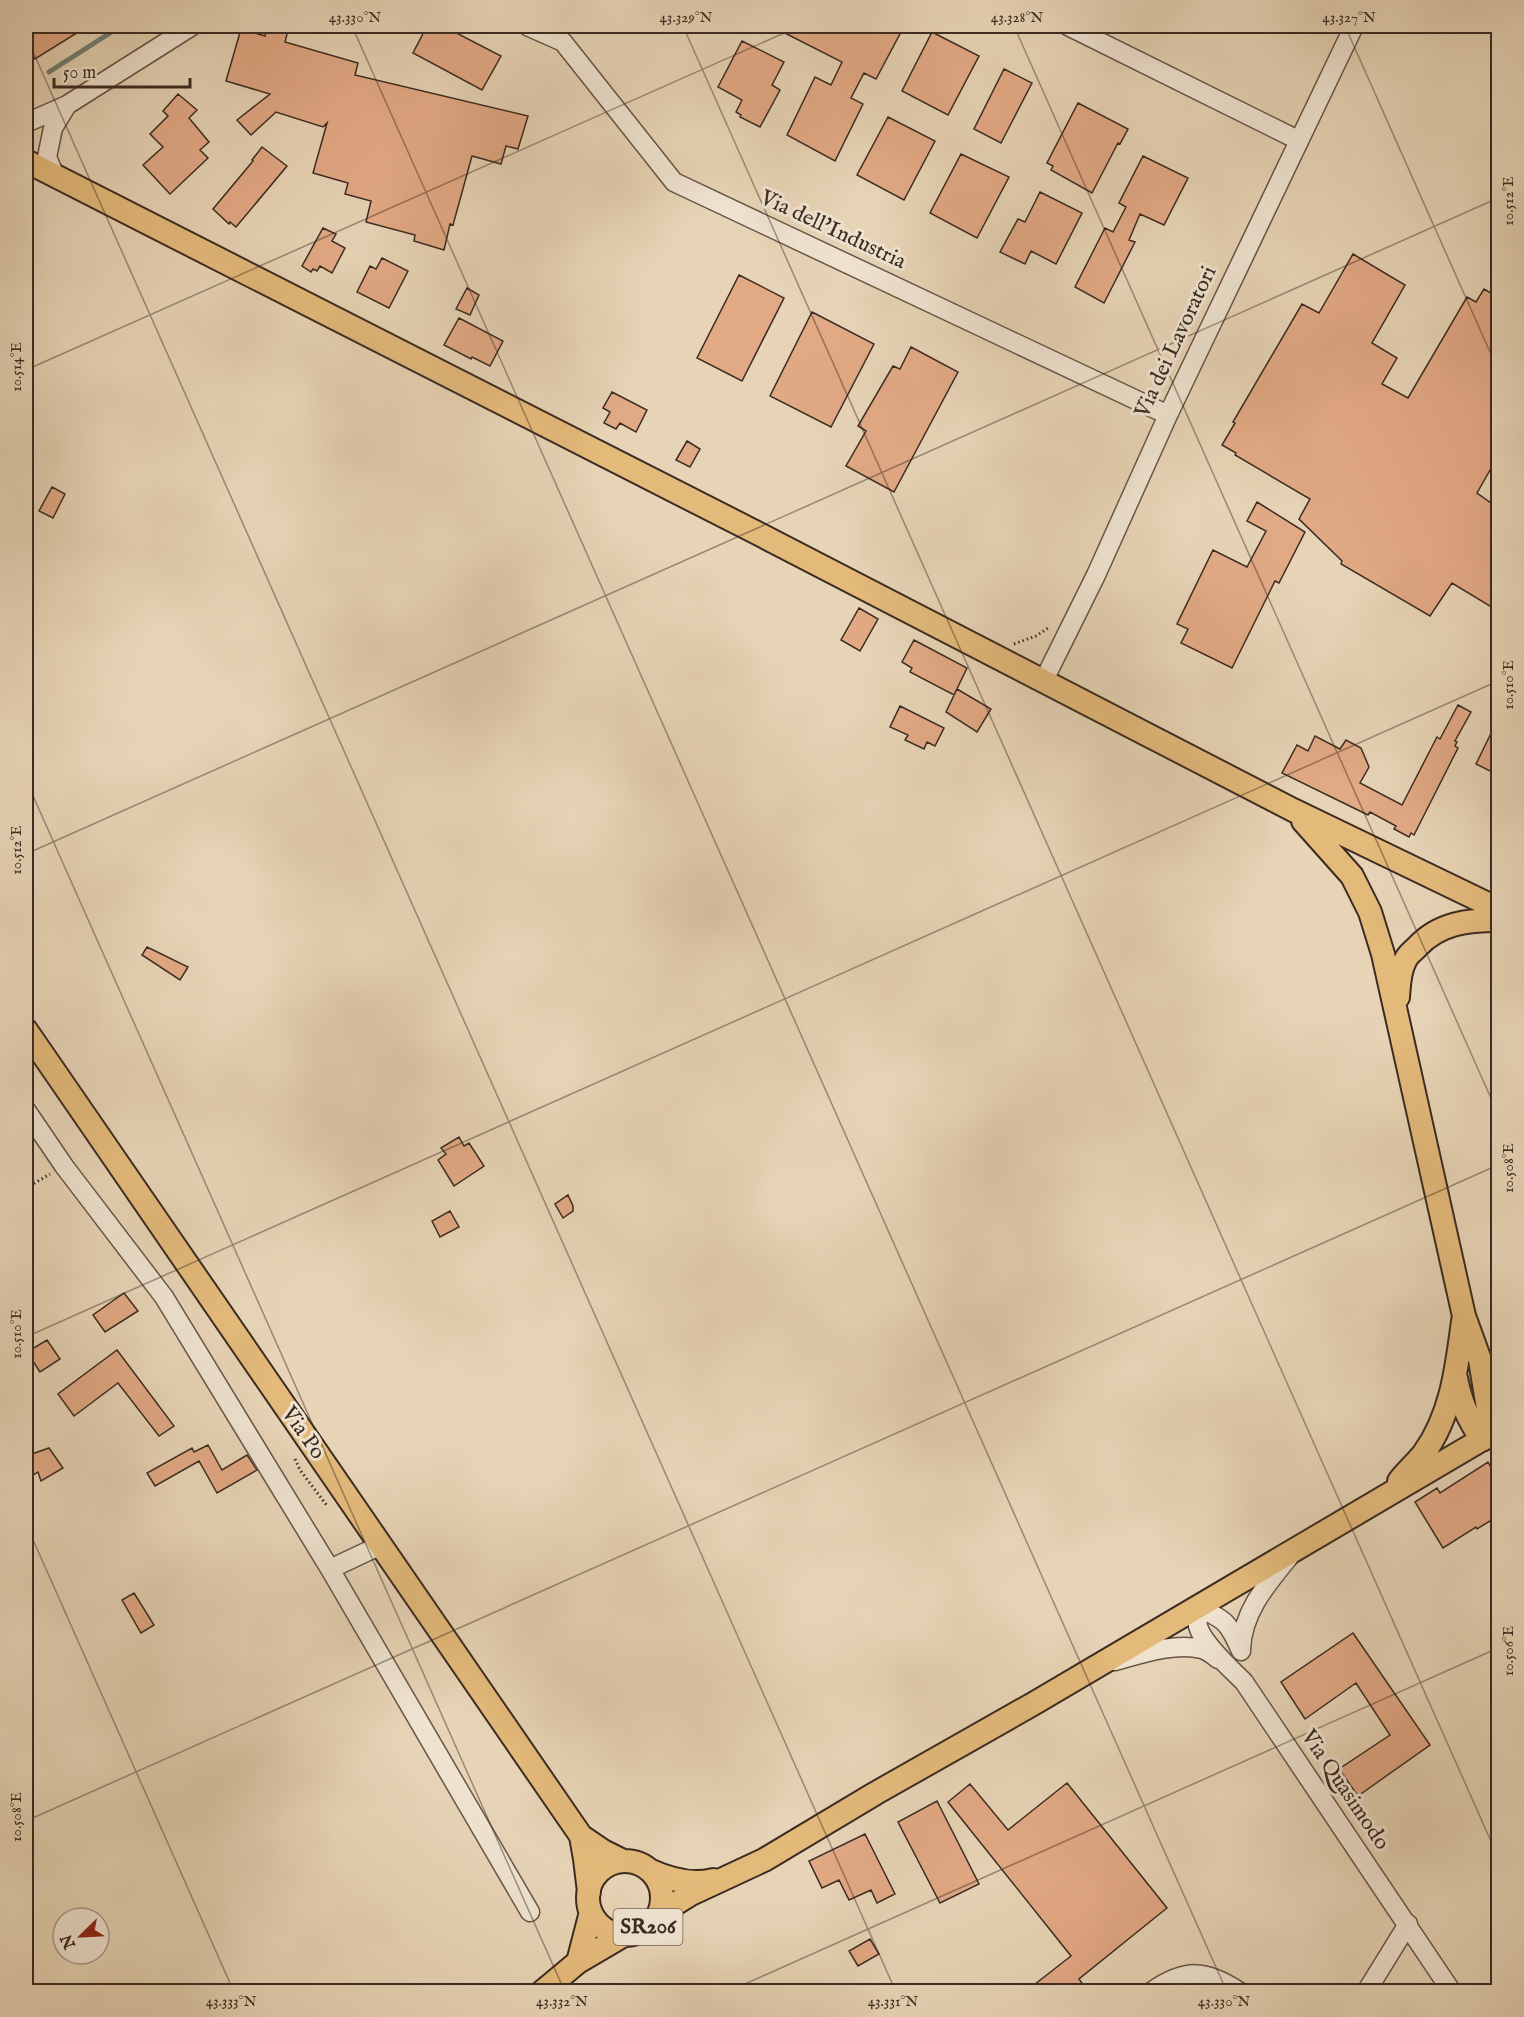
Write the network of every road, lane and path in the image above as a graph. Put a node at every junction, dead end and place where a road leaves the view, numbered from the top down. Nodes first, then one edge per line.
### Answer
1 (192, 26) edge
2 (527, 26) edge
3 (1068, 26) edge
4 (1354, 26) edge
5 (67, 105) junction
6 (26, 123) edge
7 (1298, 140) junction
8 (26, 161) edge
9 (55, 176) junction
10 (1168, 416) junction
11 (1044, 680) junction
12 (1293, 810) junction
13 (1498, 909) edge
14 (1498, 920) edge
15 (1396, 1015) junction
16 (26, 1030) edge
17 (26, 1110) edge
18 (64, 1166) junction
19 (26, 1188) edge
20 (1464, 1316) junction
21 (1456, 1377) junction
22 (1489, 1435) edge
23 (1384, 1497) junction
24 (381, 1545) junction
25 (1295, 1550) junction
26 (330, 1569) junction
27 (1198, 1607) junction
28 (1241, 1651) junction
29 (1223, 1662) junction
30 (1099, 1665) junction
31 (1244, 1682) junction
32 (580, 1836) junction
33 (623, 1861) junction
34 (649, 1870) junction
35 (729, 1877) junction
36 (590, 1902) junction
37 (530, 1912) dead end
38 (658, 1914) junction
39 (1408, 1924) junction
40 (624, 1935) junction
41 (578, 1962) junction
42 (542, 1992) edge
43 (1150, 1992) edge
44 (1240, 1992) edge
45 (1366, 1992) edge
46 (1452, 1992) edge

1 - 5 street
2 - 10 street, Via dell'Industria
3 - 7 street
4 - 7 street, Via dei Lavoratori
5 - 6 street
5 - 9 street
7 - 10 street, Via dei Lavoratori
8 - 9 main road
9 - 11 main road
10 - 11 street, Via dei Lavoratori
11 - 12 main road
12 - 13 main road
12 - 15 main road
14 - 15 main road
15 - 20 main road
16 - 24 main road, Via Po
17 - 18 street
18 - 19 path
18 - 26 street
20 - 21 main road
20 - 22 main road
21 - 22 main road
21 - 23 main road
22 - 23 main road
23 - 25 main road
24 - 26 street
24 - 32 main road, Via Po
25 - 27 main road
25 - 28 street, Via Quasimodo
26 - 37 street
27 - 28 street, Via Quasimodo
27 - 29 street, Via Quasimodo
27 - 30 main road
28 - 31 street, Via Quasimodo
29 - 30 street, Via Quasimodo
29 - 31 street, Via Quasimodo
30 - 35 main road
31 - 39 street, Via Quasimodo
32 - 33 main road, Via Po
32 - 36 main road, Via Po
33 - 34 main road
33 - 36 main road, SR206
34 - 35 main road
34 - 38 main road, SR206
35 - 38 main road
36 - 40 main road, SR206
36 - 41 main road, SR206
38 - 40 main road, SR206
39 - 45 street
39 - 46 street, Via Quasimodo
40 - 41 main road, SR206
41 - 42 main road, SR206
43 - 44 street

